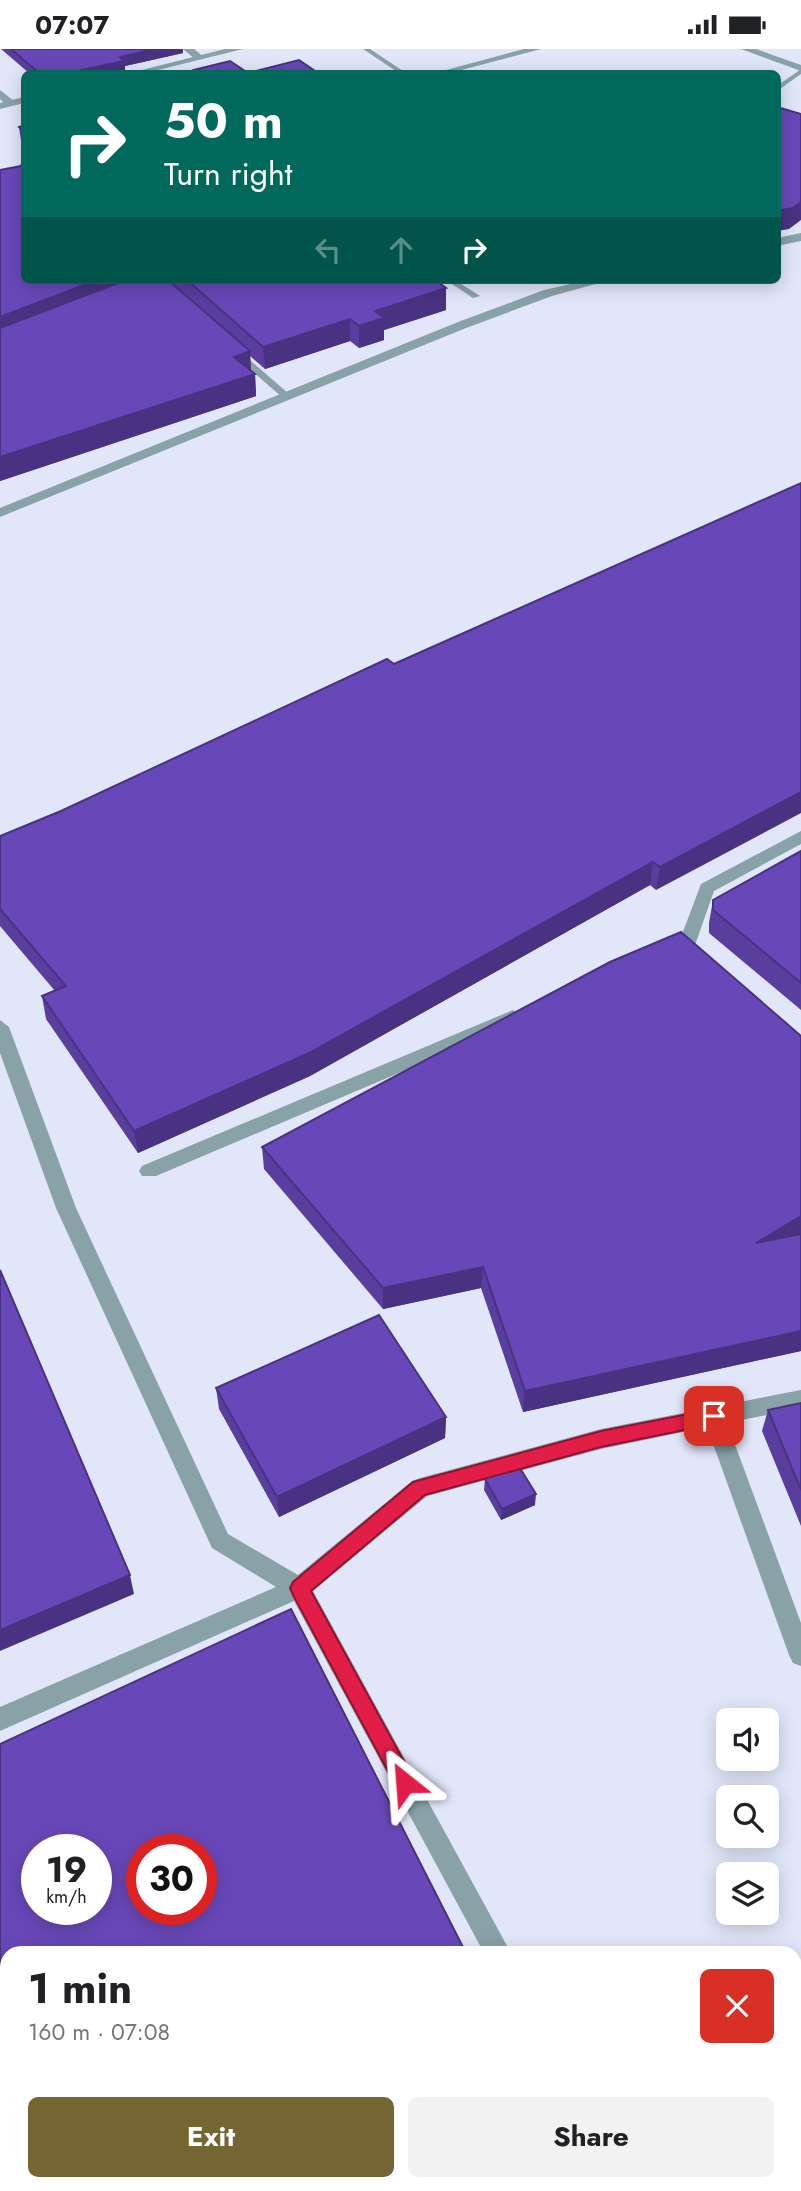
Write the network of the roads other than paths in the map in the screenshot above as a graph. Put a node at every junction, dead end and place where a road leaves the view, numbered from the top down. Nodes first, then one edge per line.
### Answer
1 (187, 49) edge
2 (238, 49) edge
3 (366, 49) edge
4 (536, 49) edge
5 (746, 49) edge
6 (200, 58) junction
7 (148, 70) edge
8 (398, 70) edge
9 (452, 70) edge
10 (801, 70) edge
11 (781, 86) edge
12 (0, 93) edge
13 (5, 104) edge
14 (801, 237) edge
15 (781, 241) edge
16 (456, 284) edge
17 (587, 284) edge
18 (476, 296) dead end
19 (228, 344) edge
20 (286, 396) junction
21 (0, 513) edge
22 (801, 837) edge
23 (651, 958) edge
24 (535, 1007) edge
25 (0, 1027) edge
26 (149, 1171) dead end
27 (801, 1399) edge
28 (714, 1416) junction
29 (299, 1588) junction
30 (801, 1655) edge
31 (0, 1719) edge
32 (494, 1946) edge

1 - 6 street
2 - 6 street
3 - 8 lane
4 - 9 street
5 - 10 street
6 - 7 street
10 - 11 lane
12 - 13 street
14 - 15 street
16 - 18 lane
17 - 20 street
19 - 20 lane
20 - 21 street
22 - 23 street
24 - 26 street
25 - 29 street
27 - 28 street
28 - 29 street
28 - 30 street
29 - 31 street
29 - 32 street

